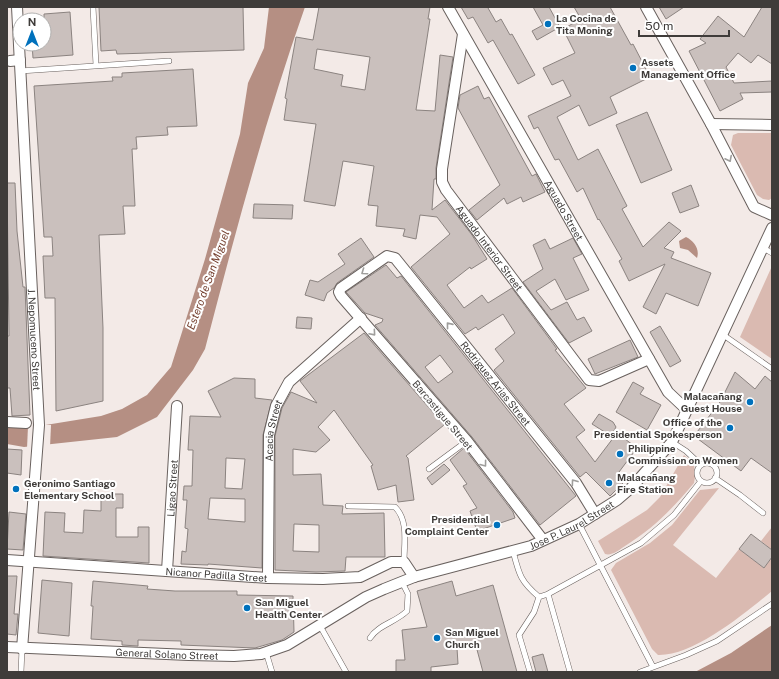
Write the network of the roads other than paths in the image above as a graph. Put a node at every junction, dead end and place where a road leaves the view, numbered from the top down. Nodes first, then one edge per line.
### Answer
1 (17, 7) edge
2 (93, 7) edge
3 (448, 7) edge
4 (646, 7) edge
5 (462, 34) junction
6 (169, 61) dead end
7 (96, 65) junction
8 (20, 71) junction
9 (711, 124) junction
10 (772, 125) edge
11 (772, 215) edge
12 (772, 228) edge
13 (763, 248) junction
14 (772, 253) edge
15 (340, 292) joint
16 (361, 318) junction
17 (722, 334) junction
18 (649, 359) junction
19 (772, 369) edge
20 (177, 406) dead end
21 (686, 409) junction
22 (7, 422) edge
23 (26, 423) dead end
24 (467, 442) junction
25 (672, 442) junction
26 (701, 466) junction
27 (430, 469) dead end
28 (715, 478) junction
29 (701, 481) junction
30 (348, 506) dead end
31 (763, 513) dead end
32 (595, 514) junction
33 (579, 524) junction
34 (543, 540) junction
35 (513, 551) junction
36 (7, 560) edge
37 (30, 562) junction
38 (404, 562) junction
39 (602, 565) junction
40 (167, 571) junction
41 (414, 577) junction
42 (268, 578) junction
43 (402, 582) junction
44 (548, 594) junction
45 (539, 597) junction
46 (772, 604) edge
47 (319, 624) junction
48 (370, 638) dead end
49 (7, 648) edge
50 (22, 649) junction
51 (266, 652) junction
52 (653, 667) junction
53 (21, 672) edge
54 (272, 672) edge
55 (346, 672) edge
56 (530, 672) edge
57 (570, 672) edge
58 (640, 672) edge

1 - 8 street, J. Nepomuceno Street
2 - 7 lane
3 - 5 street, Aguado Street
4 - 9 street
5 - 18 street, Aguado Street
5 - 18 street, Aguado Interior Street
6 - 7 lane
7 - 8 lane
8 - 37 street, J. Nepomuceno Street
9 - 10 street
9 -> 11 street
12 - 13 street, Jose P. Laurel Street
13 - 14 lane
13 - 17 street, Jose P. Laurel Street
15 - 16 street, Barcastigue Street
32 -> 15 street, Rodriguez Arias Street
16 -> 24 street, Barcastigue Street
16 - 42 street, Acacia Street
17 - 19 lane
17 - 21 street, Jose P. Laurel Street
18 - 21 street, Aguado Street
20 - 40 street, Ligao Street
21 - 25 street, Jose P. Laurel Street
22 - 23 street
24 - 27 lane
24 -> 34 street, Barcastigue Street
25 - 26 lane
25 - 32 street, Jose P. Laurel Street
26 - 28 lane
26 - 29 lane
28 - 29 lane
28 - 31 lane
29 - 39 lane
30 - 38 lane
32 - 33 street, Jose P. Laurel Street
33 - 34 street, Jose P. Laurel Street
33 - 39 lane
34 - 35 street, Jose P. Laurel Street
35 - 41 street, Jose P. Laurel Street
35 - 45 lane
36 - 37 street, Nicanor Padilla Street
37 - 40 street, Nicanor Padilla Street
37 - 50 street, J. Nepomuceno Street
38 - 41 street
38 - 42 street, Nicanor Padilla Street
39 - 44 lane
39 - 52 lane
40 - 42 street, Nicanor Padilla Street
41 - 43 street, Jose P. Laurel Street
43 - 47 street, Jose P. Laurel Street
43 - 48 lane
44 - 45 lane
44 - 57 lane
45 - 56 lane
46 - 52 lane
47 - 51 street, General Solano Street
47 - 55 lane
49 - 50 street, General Solano Street
50 - 51 street, General Solano Street
50 - 53 lane, J. Nepomuceno Street
51 - 54 lane
52 - 58 lane

